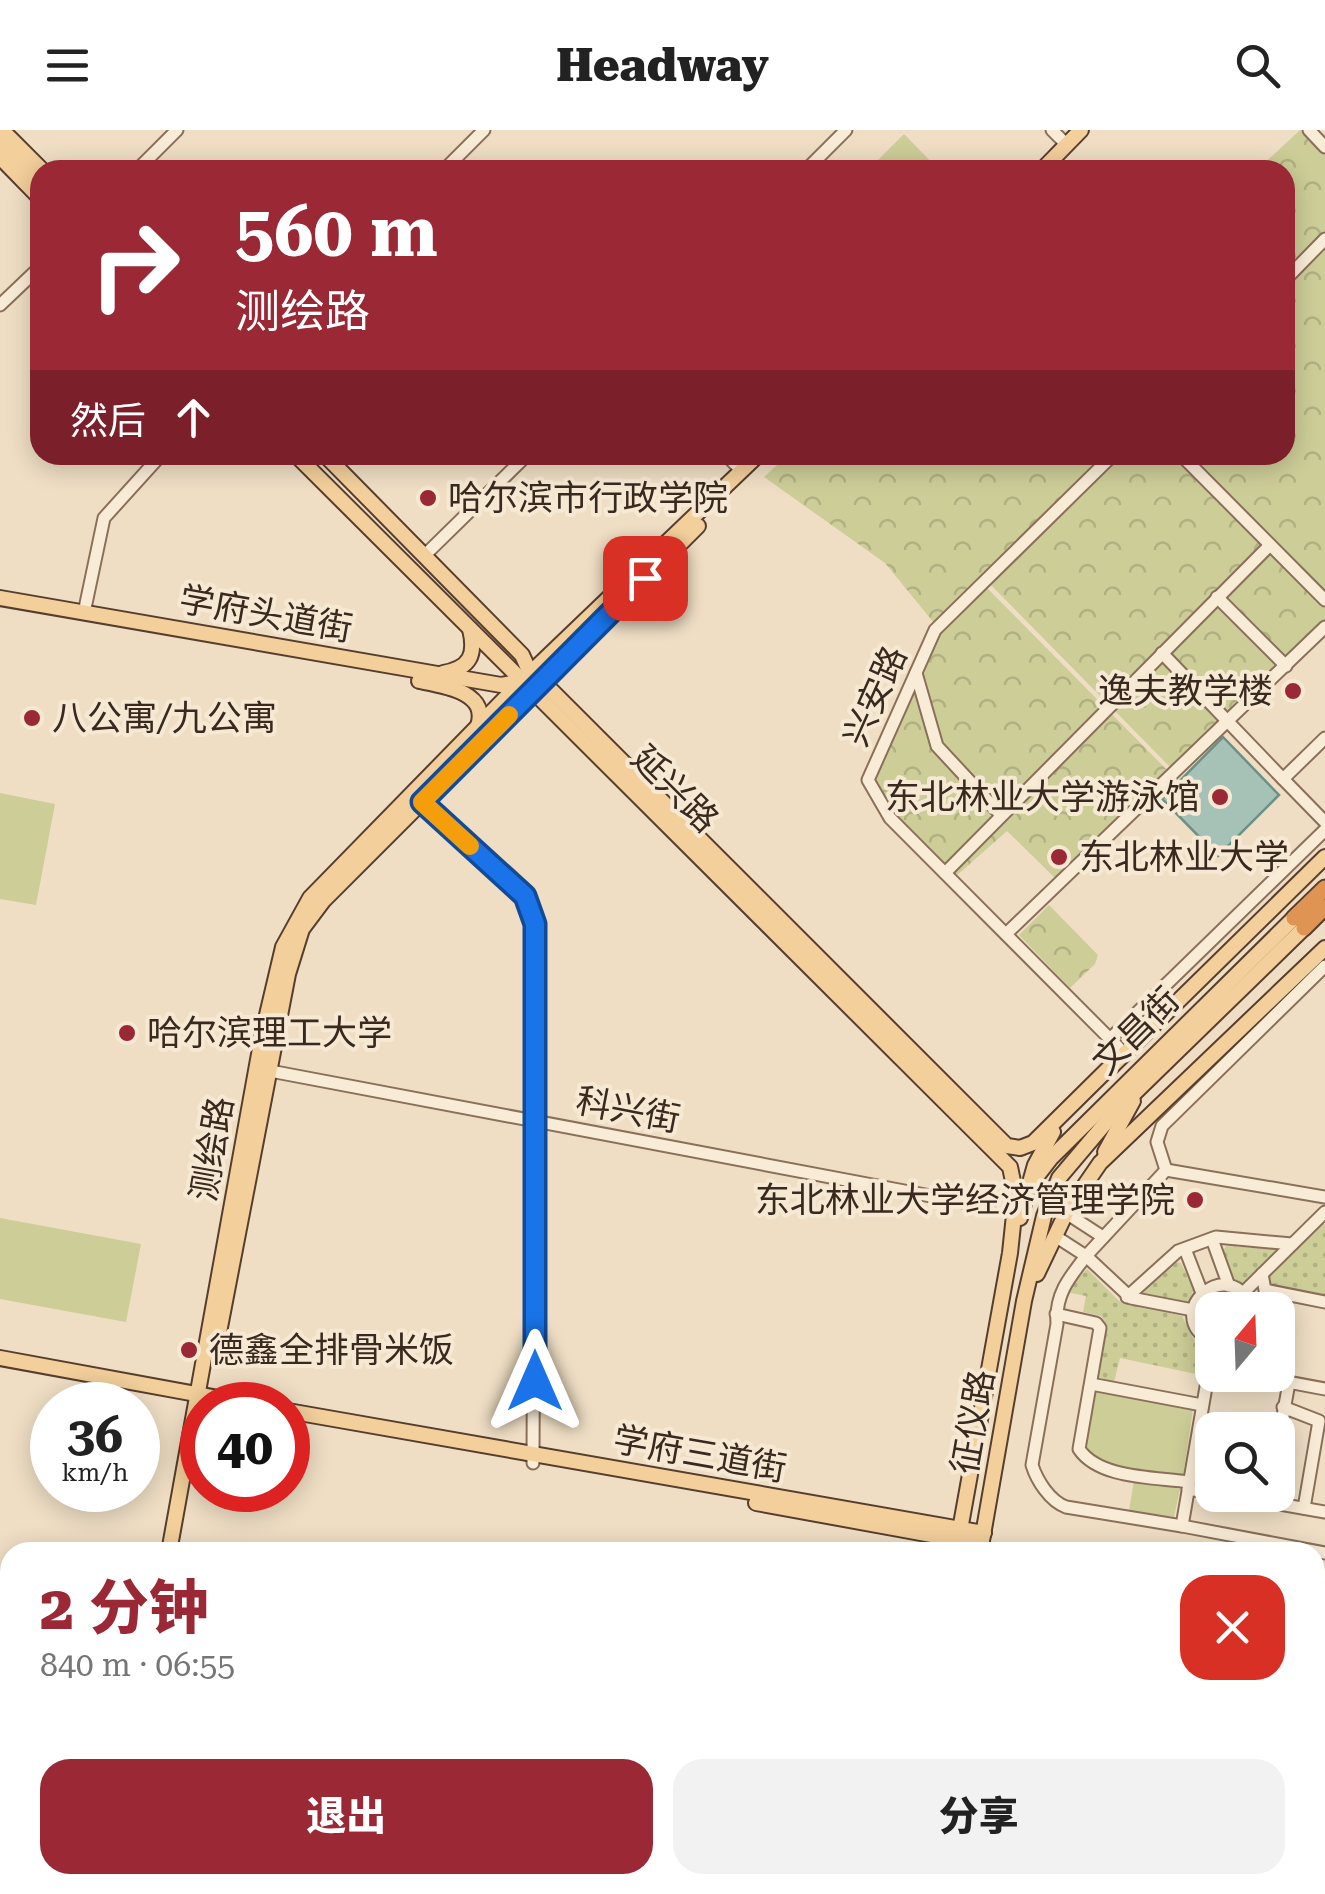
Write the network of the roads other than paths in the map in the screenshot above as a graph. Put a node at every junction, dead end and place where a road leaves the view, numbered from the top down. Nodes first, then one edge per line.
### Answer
1 (2, 130) edge
2 (178, 130) edge
3 (484, 130) edge
4 (846, 130) edge
5 (1052, 130) edge
6 (1081, 130) edge
7 (1094, 130) edge
8 (1309, 130) edge
9 (0, 143) edge
10 (1067, 145) junction
11 (1325, 147) edge
12 (0, 157) edge
13 (32, 160) edge
14 (147, 160) edge
15 (455, 160) edge
16 (816, 160) edge
17 (1052, 160) edge
18 (1065, 160) edge
19 (30, 174) edge
20 (30, 188) edge
21 (1325, 239) edge
22 (1295, 270) edge
23 (30, 276) edge
24 (0, 305) edge
25 (153, 465) edge
26 (306, 465) edge
27 (319, 465) edge
28 (335, 465) edge
29 (516, 465) edge
30 (736, 465) edge
31 (748, 465) edge
32 (759, 465) edge
33 (1103, 465) edge
34 (1191, 465) edge
35 (742, 471) junction
36 (1270, 545) junction
37 (426, 555) junction
38 (1218, 598) junction
39 (1325, 600) edge
40 (0, 601) edge
41 (84, 613) junction
42 (470, 628) junction
43 (1325, 628) edge
44 (1162, 653) junction
45 (1286, 666) junction
46 (430, 673) junction
47 (916, 673) junction
48 (531, 678) junction
49 (1228, 722) junction
50 (477, 728) junction
51 (1325, 738) edge
52 (1282, 779) junction
53 (418, 799) junction
54 (1001, 815) junction
55 (1325, 822) edge
56 (1325, 830) edge
57 (1325, 857) edge
58 (945, 873) junction
59 (1325, 888) edge
60 (1325, 908) edge
61 (1299, 923) junction
62 (1006, 934) junction
63 (1325, 948) edge
64 (1248, 962) junction
65 (1325, 966) edge
66 (1159, 1021) junction
67 (1110, 1038) junction
68 (1120, 1058) junction
69 (262, 1069) junction
70 (1140, 1088) junction
71 (536, 1121) junction
72 (1100, 1162) junction
73 (1166, 1170) junction
74 (1028, 1191) junction
75 (1325, 1197) edge
76 (989, 1206) dead end
77 (1325, 1212) edge
78 (1066, 1213) junction
79 (1055, 1236) junction
80 (1103, 1238) junction
81 (1212, 1239) junction
82 (1292, 1244) junction
83 (1185, 1249) junction
84 (1010, 1253) junction
85 (1086, 1256) junction
86 (1262, 1274) junction
87 (1229, 1286) junction
88 (1202, 1292) edge
89 (1204, 1292) edge
90 (1243, 1292) joint
91 (1128, 1296) junction
92 (1024, 1301) junction
93 (1325, 1302) edge
94 (1195, 1306) edge
95 (1193, 1310) junction
96 (1056, 1314) junction
97 (1195, 1321) edge
98 (0, 1358) edge
99 (0, 1368) edge
100 (206, 1382) edge
101 (1091, 1384) junction
102 (1295, 1384) edge
103 (1325, 1389) edge
104 (1205, 1392) edge
105 (1287, 1392) edge
106 (180, 1396) edge
107 (180, 1397) edge
108 (1202, 1406) junction
109 (1284, 1407) junction
110 (1283, 1412) edge
111 (310, 1415) edge
112 (310, 1423) edge
113 (534, 1459) junction
114 (1188, 1486) junction
115 (1195, 1488) edge
116 (180, 1503) edge
117 (1295, 1506) edge
118 (1304, 1508) junction
119 (185, 1512) edge
120 (1325, 1512) edge
121 (1182, 1526) junction
122 (959, 1540) edge
123 (171, 1542) edge
124 (180, 1542) edge
125 (982, 1542) edge
126 (1267, 1542) edge

1 - 13 main road
2 - 14 street
3 - 15 street
4 - 16 street
5 - 10 street
6 - 10 main road
7 - 18 main road
8 - 11 street
9 - 19 main road
10 - 17 main road
12 - 20 main road
21 - 22 street
23 - 24 street
25 - 41 street
26 - 42 main road, 延兴路
27 - 48 main road
28 - 37 main road, 延兴路
29 - 37 street
30 - 35 street
31 - 35 main road
32 - 48 main road
33 - 47 street, 兴安路
34 - 36 street
35 - 48 main road
36 - 38 street
36 - 39 street
37 - 48 main road, 延兴路
38 - 44 street
38 - 45 street
40 - 41 main road, 学府头道街
40 - 50 main road, 学府头道街
41 - 46 main road, 学府头道街
42 - 46 main road
42 - 48 main road, 延兴路
43 - 45 street
44 - 49 street
44 - 54 street
45 - 49 street
46 - 48 main road, 学府头道街
47 - 54 street
47 - 58 street, 兴安路
48 - 50 main road, 测绘路
48 - 53 main road, 测绘路
48 - 68 main road, 延兴路
48 - 84 main road, 延兴路
49 - 52 street
49 - 62 street
50 - 53 main road, 测绘路
51 - 52 street
52 - 55 street
53 - 69 main road, 测绘路
53 - 71 street
54 - 58 street
56 - 67 street
57 - 66 main road
58 - 62 street, 兴安路
59 - 61 highway
60 - 61 highway
61 - 64 main road, 文昌街
61 - 70 main road, 文昌街
62 - 67 street, 兴安路
63 - 72 main road
64 - 66 main road
64 - 74 main road, 文昌街
65 - 73 street
66 - 68 main road
67 - 68 street, 兴安路
68 - 74 main road
69 - 71 street, 科兴街
69 - 100 main road, 测绘路
70 - 72 main road
70 - 92 main road, 文昌街
71 - 76 street, 科兴街
71 - 113 street
72 - 78 main road
73 - 75 street
73 - 80 street
74 - 84 main road
77 - 82 street
78 - 79 main road
78 - 80 street
79 - 85 street
79 - 92 main road
80 - 85 street
81 - 82 street
81 - 83 street
81 - 87 street
82 - 86 street
83 - 88 street
83 - 91 street
84 - 122 main road
85 - 91 street
85 - 96 street
86 - 90 street
86 - 93 street
87 - 89 street
87 - 90 street
91 - 95 street
92 - 125 main road, 征仪路
94 - 95 street
95 - 97 street
96 - 101 street
96 - 121 street
98 - 106 main road
99 - 107 main road
101 - 108 street
101 - 114 street
102 - 103 street
104 - 108 street
105 - 109 street
108 - 114 street
109 - 110 street
109 - 118 street
111 - 113 main road, 学府三道街
112 - 113 main road, 学府三道街
113 - 122 main road, 学府三道街
114 - 115 street
114 - 121 street
116 - 123 main road, 测绘路
117 - 118 street
118 - 120 street
119 - 124 main road
121 - 126 street

